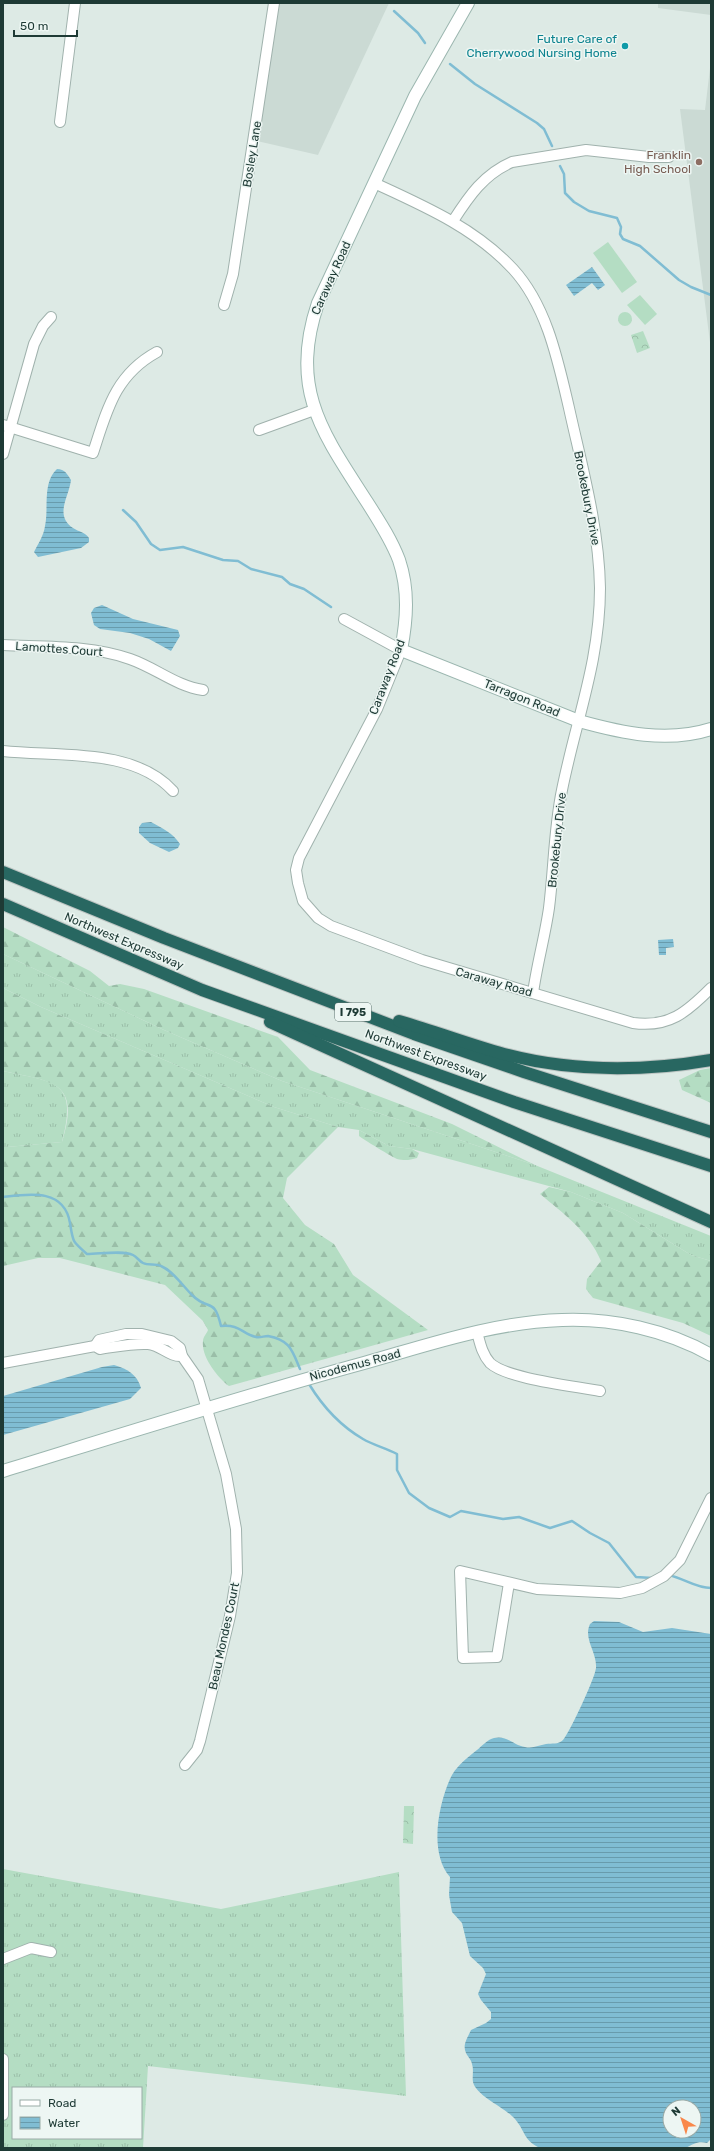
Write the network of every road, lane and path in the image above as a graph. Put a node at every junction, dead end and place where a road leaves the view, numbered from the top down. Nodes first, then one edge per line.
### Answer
1 (74, 3) edge
2 (274, 3) edge
3 (468, 3) edge
4 (60, 122) dead end
5 (669, 157) dead end
6 (374, 183) junction
7 (453, 221) junction
8 (224, 305) dead end
9 (51, 317) dead end
10 (157, 352) dead end
11 (314, 410) junction
12 (7, 426) edge
13 (259, 430) dead end
14 (3, 454) edge
15 (344, 619) dead end
16 (3, 646) edge
17 (401, 650) junction
18 (203, 690) dead end
19 (579, 721) junction
20 (711, 729) edge
21 (3, 751) edge
22 (173, 791) dead end
23 (3, 872) edge
24 (3, 904) edge
25 (711, 988) edge
26 (202, 990) junction
27 (533, 993) junction
28 (334, 1004) junction
29 (711, 1060) edge
30 (711, 1132) edge
31 (711, 1166) edge
32 (711, 1222) edge
33 (477, 1332) junction
34 (711, 1355) edge
35 (3, 1363) edge
36 (600, 1391) dead end
37 (207, 1408) junction
38 (3, 1471) edge
39 (711, 1499) edge
40 (509, 1583) junction
41 (185, 1766) dead end
42 (51, 1952) dead end
43 (3, 1959) edge
44 (3, 2059) edge
45 (3, 2115) edge

1 - 4 street
2 - 8 street, Bosley Lane
3 - 6 street, Caraway Road
5 - 7 street
6 - 7 street, Brookebury Drive
6 - 11 street, Caraway Road
7 - 19 street, Brookebury Drive
9 - 12 street
10 - 12 street
11 - 13 street
11 - 17 street, Caraway Road
12 - 14 street
15 - 17 street, Tarragon Road
16 - 18 street, Lamottes Court
17 - 19 street, Tarragon Road
17 - 27 street, Caraway Road
19 - 20 street, Tarragon Road
19 - 27 street, Brookebury Drive
21 - 22 street
23 - 28 highway, Northwest Expressway / I 795
24 - 26 highway, Northwest Expressway / I 795
25 - 27 street, Caraway Road
26 - 31 highway, Northwest Expressway / I 795
26 - 32 highway
28 - 29 highway
28 - 30 highway, Northwest Expressway / I 795
33 - 34 street, Nicodemus Road
33 - 36 street
33 - 37 street, Nicodemus Road
35 - 37 street, Beau Mondes Court
37 - 38 street, Nicodemus Road
37 - 41 street, Beau Mondes Court
39 - 40 street
40 - 40 street
42 - 43 street
44 - 45 street

